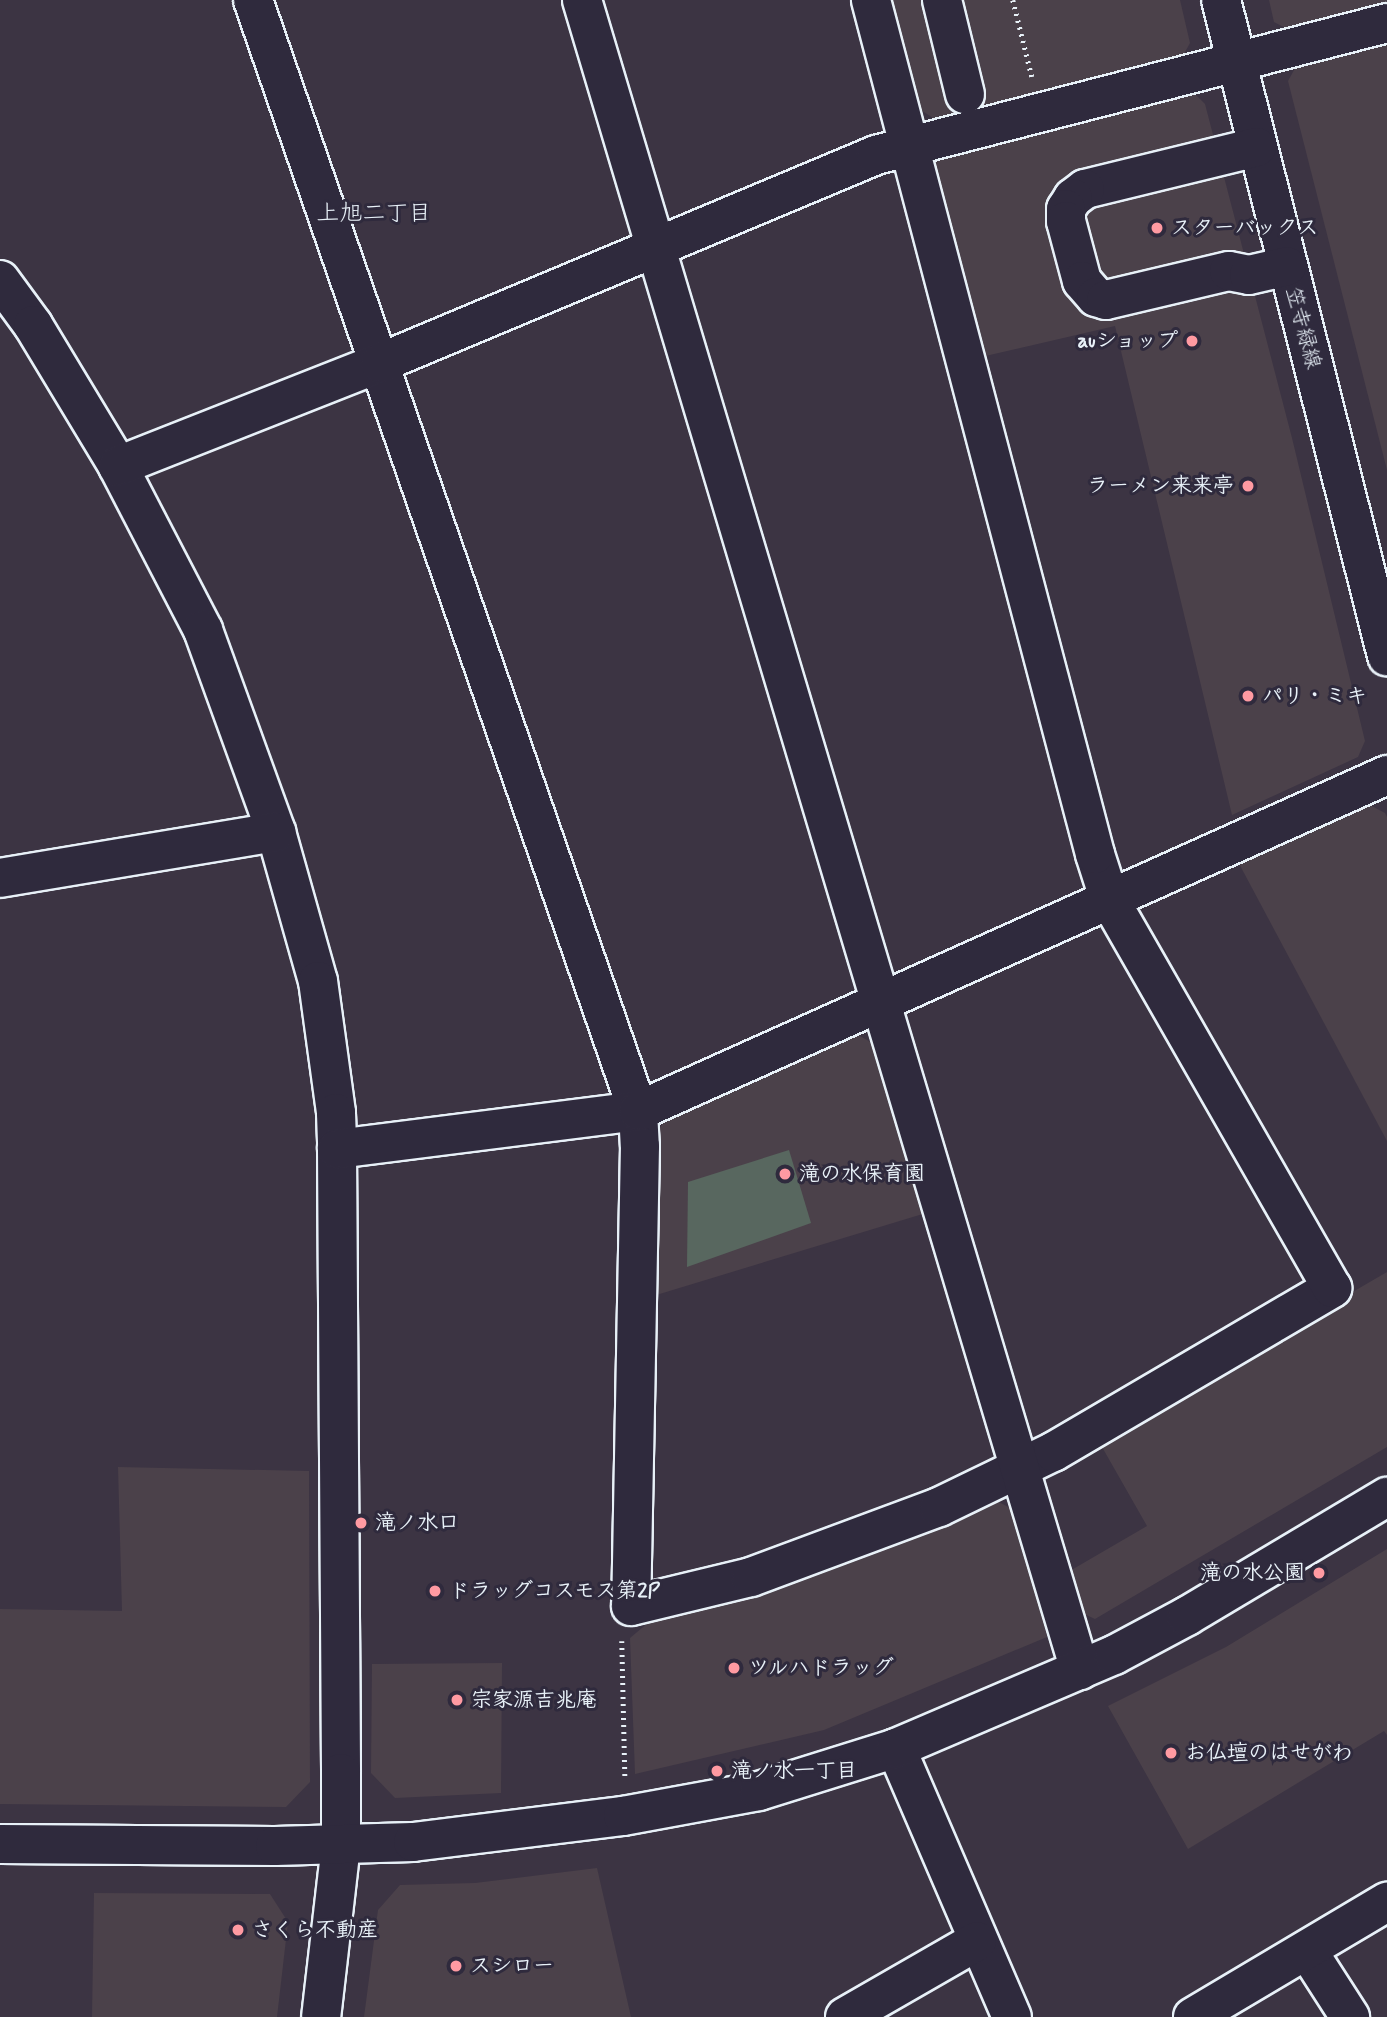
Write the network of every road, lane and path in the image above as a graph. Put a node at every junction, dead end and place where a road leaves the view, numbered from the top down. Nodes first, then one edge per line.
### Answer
1 (253, 0) edge
2 (582, 0) edge
3 (871, 0) edge
4 (942, 0) edge
5 (1013, 0) edge
6 (1221, 0) edge
7 (1387, 23) edge
8 (1235, 61) junction
9 (1035, 88) dead end
10 (965, 94) dead end
11 (909, 145) junction
12 (1257, 147) junction
13 (655, 248) junction
14 (1287, 267) junction
15 (0, 280) edge
16 (380, 363) junction
17 (118, 466) junction
18 (1387, 656) edge
19 (1387, 775) edge
20 (276, 832) junction
21 (0, 878) edge
22 (1109, 898) junction
23 (878, 1001) junction
24 (638, 1111) junction
25 (337, 1149) junction
26 (1018, 1468) junction
27 (1387, 1497) edge
28 (631, 1606) junction
29 (1080, 1670) junction
30 (896, 1748) junction
31 (623, 1816) junction
32 (0, 1844) edge
33 (341, 1845) junction
34 (1387, 1902) edge
35 (977, 1941) junction
36 (1307, 1950) junction
37 (321, 2017) edge
38 (845, 2017) edge
39 (1012, 2017) edge
40 (1193, 2017) edge
41 (1350, 2017) edge

1 - 16 street
2 - 13 street
3 - 11 street
4 - 10 street
5 - 9 path
6 - 8 street, 笠寺緑線
7 - 8 street
8 - 11 street
8 - 12 street, 笠寺緑線
11 - 13 street
11 - 22 street
12 - 14 street, 笠寺緑線
12 - 14 street
13 - 16 street
13 - 23 street
14 - 18 street, 笠寺緑線
15 - 17 street
16 - 17 street
16 - 24 street
17 - 20 street
19 - 22 street
20 - 21 street
20 - 25 street
22 - 23 street
22 - 26 street
23 - 24 street
23 - 26 street
24 - 25 street
24 - 28 street
25 - 33 street
26 - 28 street
26 - 29 street
27 - 29 street
28 - 31 path
29 - 30 street
30 - 31 street
30 - 35 street
31 - 33 street
32 - 33 street
33 - 37 street
34 - 36 street
35 - 38 street
35 - 39 street
36 - 40 street
36 - 41 street

